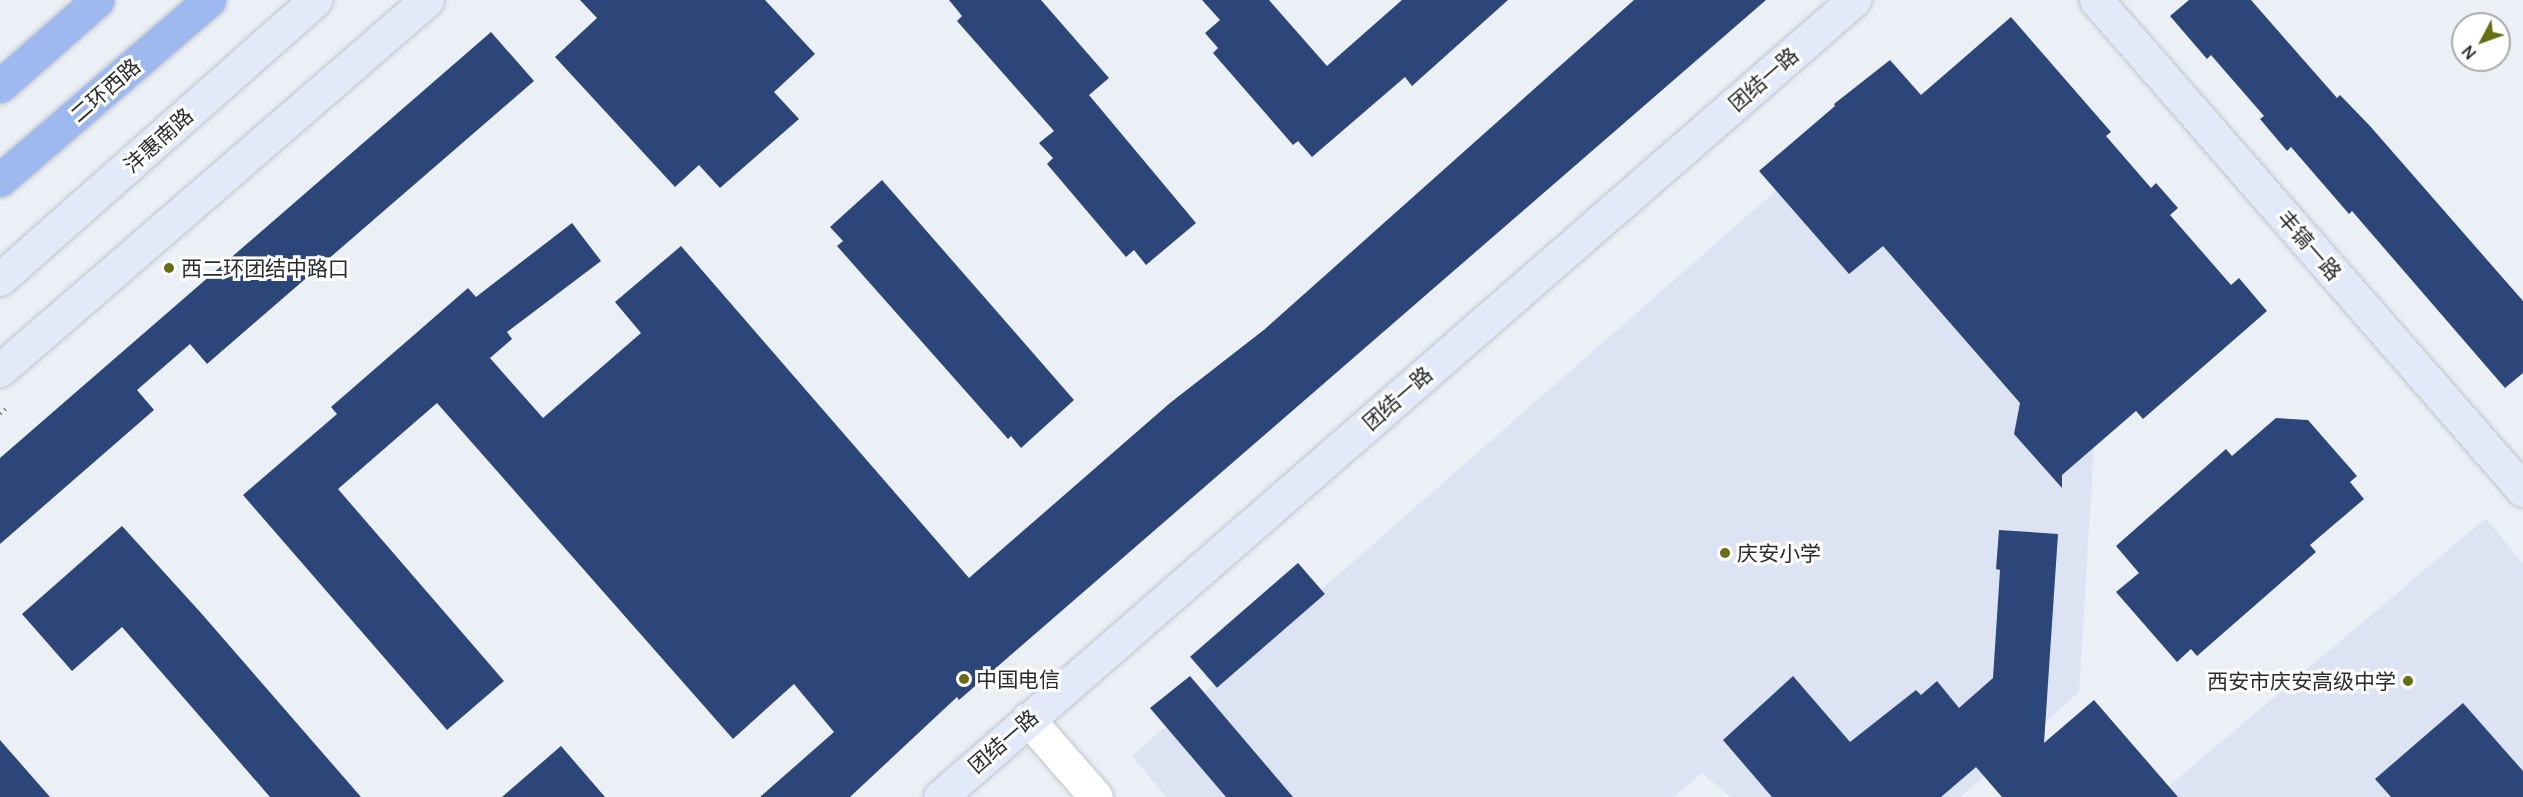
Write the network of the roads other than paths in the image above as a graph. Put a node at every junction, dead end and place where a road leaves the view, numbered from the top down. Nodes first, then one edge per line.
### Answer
1 (98, 0) edge
2 (209, 0) edge
3 (315, 0) edge
4 (427, 0) edge
5 (1854, 0) edge
6 (2096, 0) edge
7 (0, 86) edge
8 (0, 180) edge
9 (0, 279) edge
10 (0, 370) edge
11 (2523, 490) edge
12 (1028, 719) junction
13 (940, 797) edge
14 (1096, 797) edge

1 - 7 highway
2 - 8 highway, 二环西路
3 - 9 street, 沣惠南路
4 - 10 street
5 - 12 street, 团结一路
6 - 11 street, 丰镐一路
12 - 13 street, 团结一路
12 - 14 street

